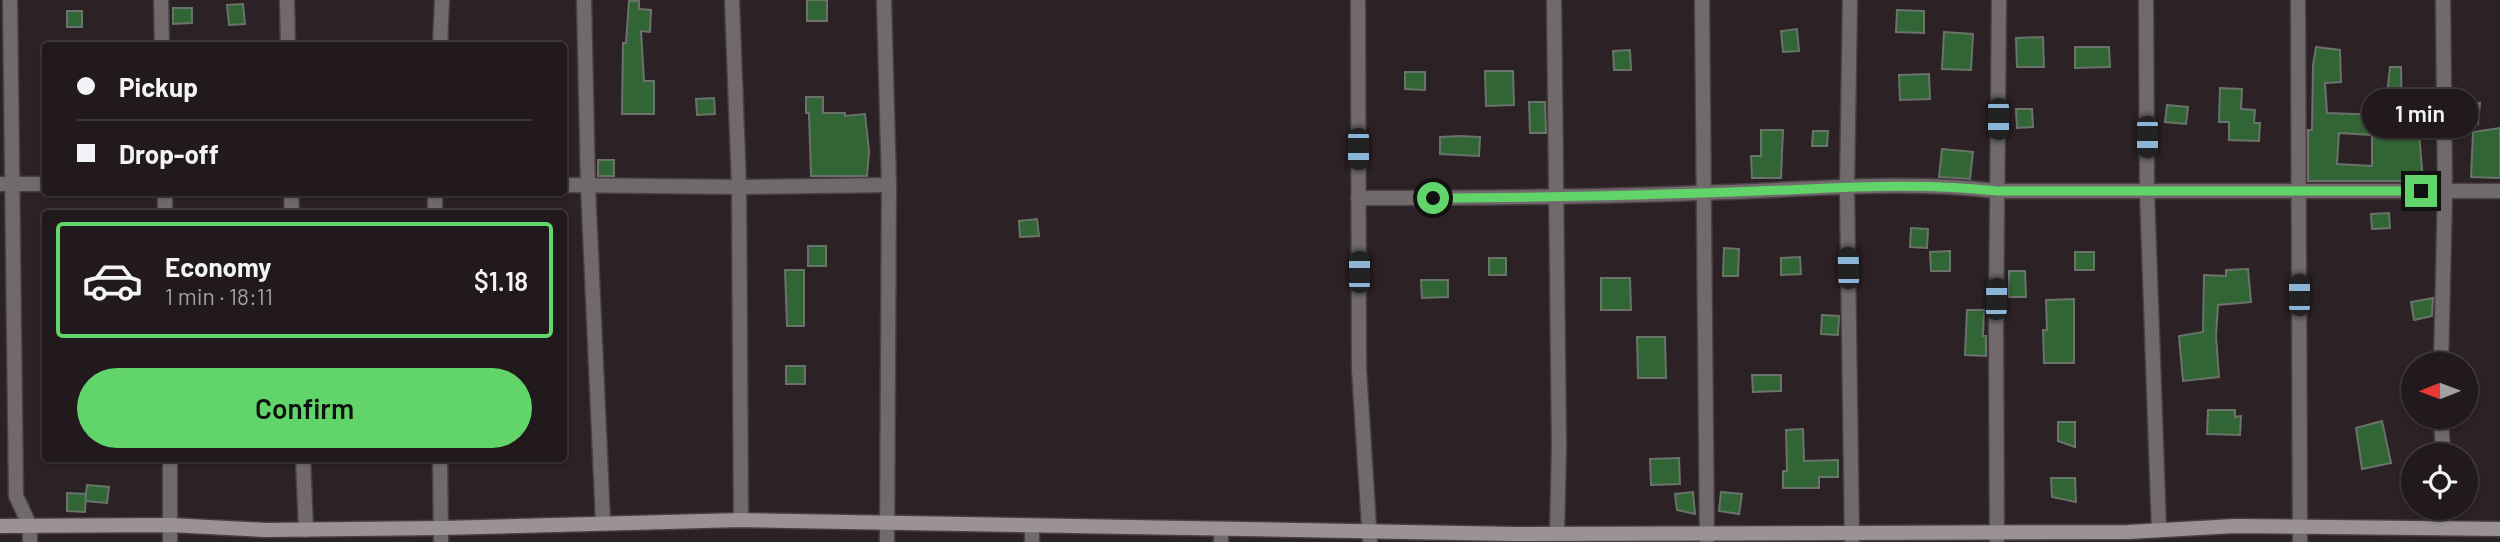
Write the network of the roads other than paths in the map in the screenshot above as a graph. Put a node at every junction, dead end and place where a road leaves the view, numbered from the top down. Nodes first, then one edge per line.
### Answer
1 (10, 0) edge
2 (161, 0) edge
3 (287, 0) edge
4 (442, 0) edge
5 (584, 0) edge
6 (732, 0) edge
7 (884, 0) edge
8 (1358, 0) edge
9 (1554, 0) edge
10 (1702, 0) edge
11 (1850, 0) edge
12 (1999, 0) edge
13 (2146, 0) edge
14 (2298, 0) edge
15 (2443, 0) edge
16 (162, 42) edge
17 (288, 42) edge
18 (440, 42) edge
19 (6, 184) edge
20 (42, 184) edge
21 (567, 185) edge
22 (889, 185) junction
23 (588, 186) junction
24 (739, 187) junction
25 (1847, 188) junction
26 (1997, 191) junction
27 (2299, 191) junction
28 (2445, 191) junction
29 (2500, 191) edge
30 (2147, 192) junction
31 (1703, 193) junction
32 (1358, 198) junction
33 (1558, 198) junction
34 (2441, 352) edge
35 (170, 462) edge
36 (303, 462) edge
37 (440, 462) edge
38 (741, 520) junction
39 (2444, 520) edge
40 (603, 523) junction
41 (887, 523) junction
42 (170, 525) junction
43 (0, 526) edge
44 (30, 526) junction
45 (1032, 526) junction
46 (2444, 528) junction
47 (2500, 529) edge
48 (306, 530) junction
49 (2159, 530) junction
50 (1557, 533) junction
51 (441, 535) edge
52 (2300, 535) edge
53 (1221, 536) edge
54 (1369, 537) edge
55 (1852, 537) edge
56 (1997, 537) edge
57 (2128, 537) edge
58 (1515, 538) edge
59 (1707, 538) edge
60 (30, 542) edge
61 (170, 542) edge
62 (887, 542) edge
63 (1032, 542) edge

1 - 19 street
2 - 16 street
3 - 17 street
4 - 18 street
5 - 23 street
6 - 24 street
7 - 22 street
8 - 32 street
9 - 33 street
10 - 31 street
11 - 25 street
12 - 26 street
13 - 30 street
14 - 27 street
15 - 28 street
19 - 20 street
19 - 44 street
21 - 23 street
22 - 24 street
22 - 41 street
23 - 24 street
23 - 40 street
24 - 38 street
25 - 26 street
25 - 31 street
25 - 55 street
26 - 30 street
26 - 56 street
27 - 28 street
27 - 30 street
27 - 52 street
28 - 29 street
28 - 34 street
30 - 49 street
31 - 33 street
31 - 59 street
32 - 33 street
32 - 54 street
33 - 50 street
35 - 42 street
36 - 48 street
37 - 51 street
38 - 40 street
38 - 41 street
39 - 46 street
40 - 51 street
41 - 45 street
41 - 62 street
42 - 44 street
42 - 48 street
42 - 61 street
43 - 44 street
44 - 60 street
45 - 53 street
45 - 63 street
46 - 47 street
46 - 52 street
48 - 51 street
49 - 52 street
49 - 57 street
50 - 58 street
50 - 59 street
53 - 54 street
54 - 58 street
55 - 56 street
55 - 59 street
56 - 57 street

